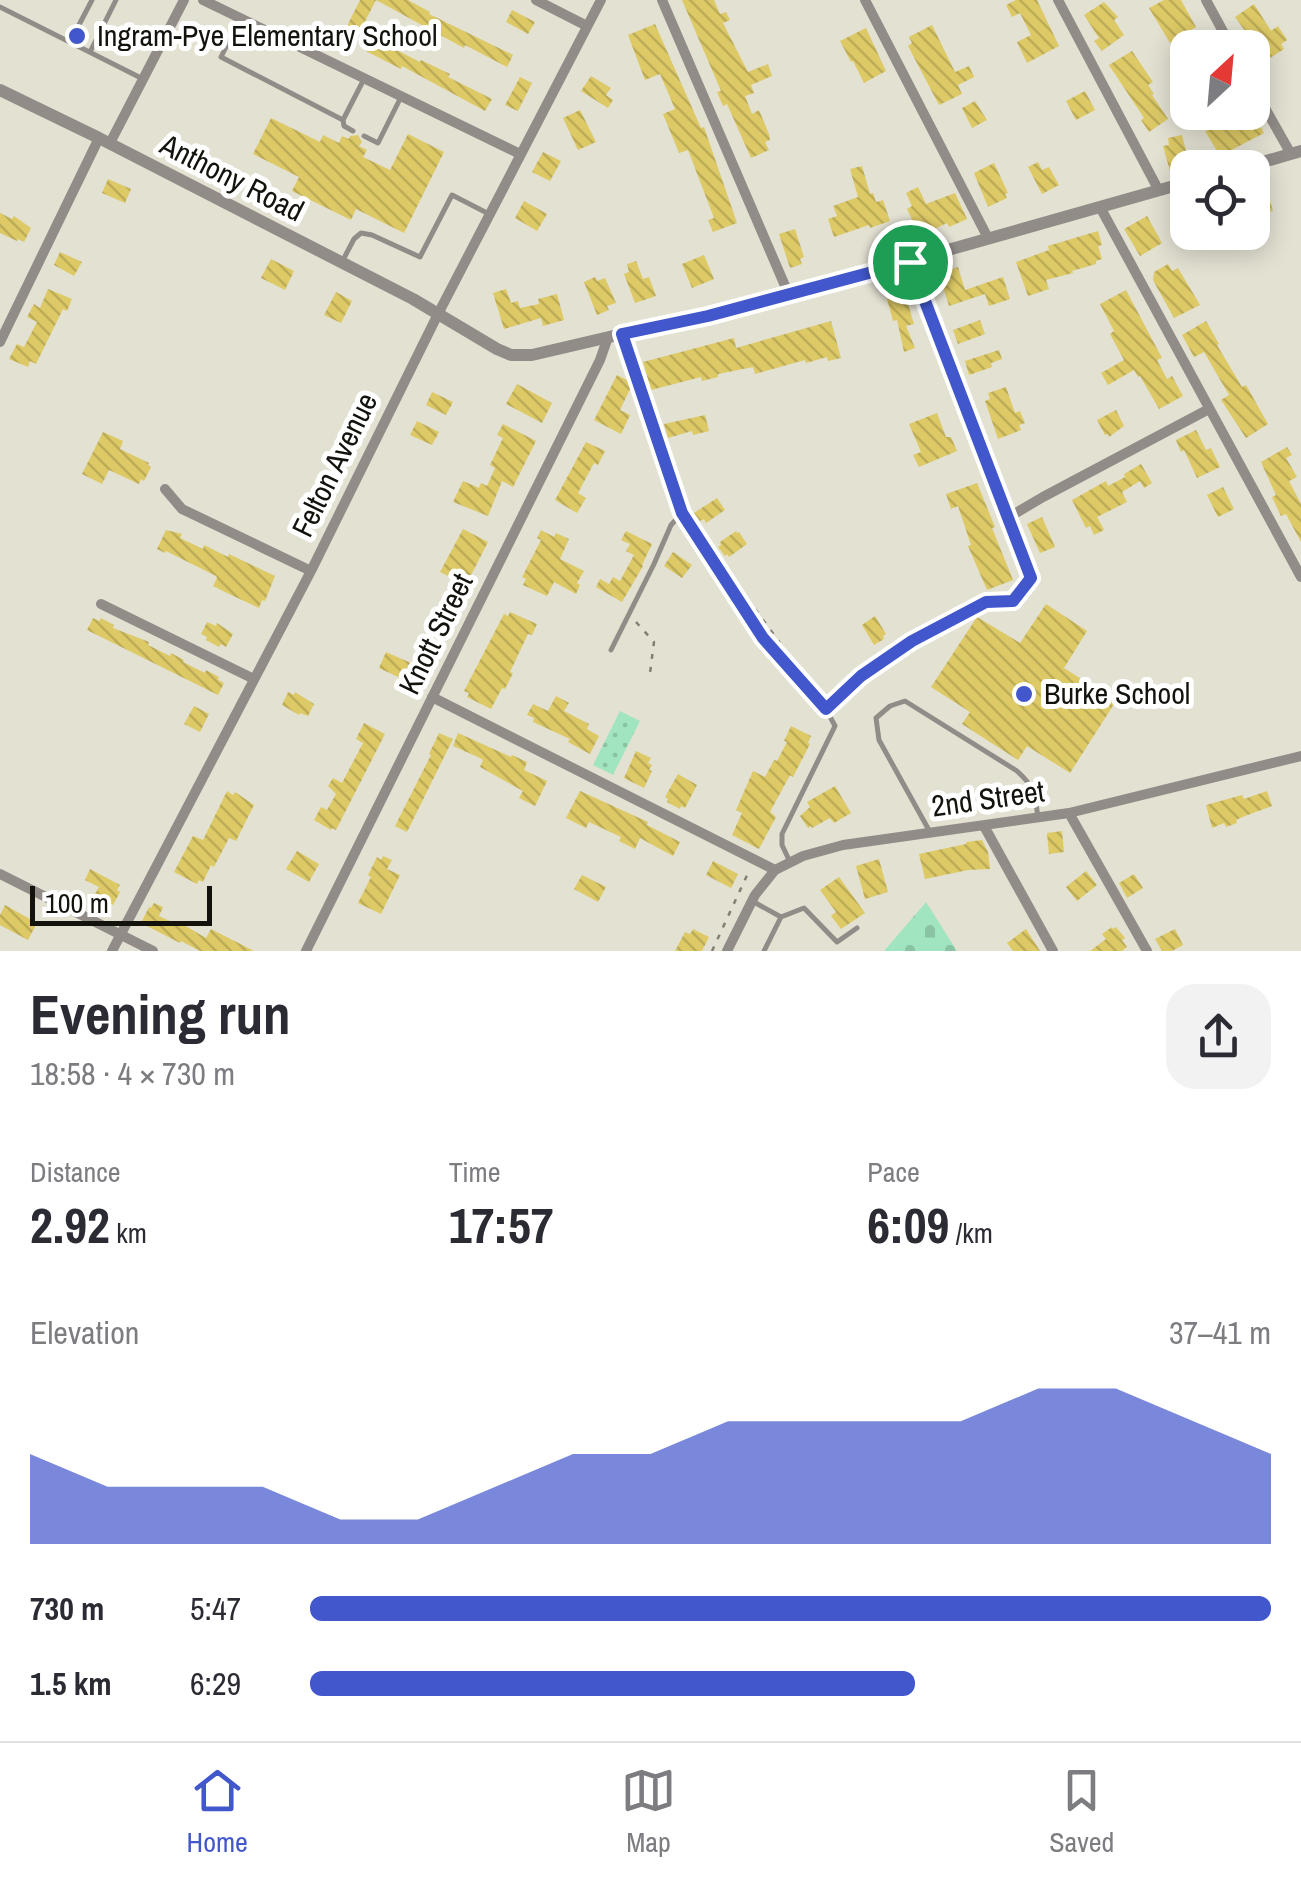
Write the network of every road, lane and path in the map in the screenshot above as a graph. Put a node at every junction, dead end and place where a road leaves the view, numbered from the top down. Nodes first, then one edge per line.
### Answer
1 (92, 0) edge
2 (116, 0) edge
3 (184, 0) edge
4 (203, 0) edge
5 (536, 0) edge
6 (601, 0) edge
7 (662, 0) edge
8 (866, 0) edge
9 (1058, 0) edge
10 (1206, 0) edge
11 (0, 8) edge
12 (240, 18) junction
13 (587, 26) junction
14 (1222, 30) edge
15 (70, 42) junction
16 (90, 52) junction
17 (143, 78) junction
18 (364, 79) junction
19 (0, 90) edge
20 (401, 96) junction
21 (1270, 113) edge
22 (344, 120) junction
23 (353, 131) dead end
24 (364, 136) dead end
25 (104, 140) junction
26 (1296, 153) edge
27 (520, 154) junction
28 (1270, 160) edge
29 (1170, 186) edge
30 (1158, 189) junction
31 (1100, 207) junction
32 (489, 214) junction
33 (988, 238) junction
34 (342, 262) junction
35 (910, 262) junction
36 (789, 295) junction
37 (438, 314) junction
38 (615, 336) junction
39 (0, 342) edge
40 (1209, 409) junction
41 (165, 488) dead end
42 (682, 513) junction
43 (1009, 517) junction
44 (311, 571) junction
45 (1301, 577) edge
46 (101, 604) dead end
47 (757, 610) dead end
48 (628, 617) junction
49 (779, 641) dead end
50 (610, 650) dead end
51 (650, 673) dead end
52 (254, 679) junction
53 (432, 697) junction
54 (826, 709) junction
55 (1301, 756) edge
56 (1069, 813) junction
57 (1038, 818) junction
58 (984, 826) junction
59 (930, 832) junction
60 (790, 862) junction
61 (775, 870) junction
62 (0, 874) edge
63 (752, 901) junction
64 (780, 917) junction
65 (857, 928) dead end
66 (121, 935) junction
67 (112, 951) edge
68 (153, 951) edge
69 (306, 951) edge
70 (727, 951) edge
71 (764, 951) edge
72 (1053, 951) edge
73 (1147, 951) edge

1 - 15 lane
2 - 16 lane
3 - 17 street
4 - 12 street
5 - 13 street
6 - 13 street, Felton Avenue
7 - 36 street
8 - 33 street
9 - 30 street
10 - 14 street
11 - 15 lane
12 - 18 street
12 - 22 lane
13 - 27 street, Felton Avenue
15 - 16 lane
16 - 17 lane
17 - 25 street
18 - 20 street
18 - 22 lane
19 - 25 street, Anthony Road
20 - 24 lane
20 - 27 street
21 - 26 street
22 - 23 lane
25 - 34 street, Anthony Road
25 - 39 street
26 - 28 street
27 - 32 street, Felton Avenue
29 - 30 street, Anthony Road
30 - 31 street, Anthony Road
31 - 33 street, Anthony Road
31 - 40 street
32 - 34 lane
32 - 37 street, Felton Avenue
33 - 35 street, Anthony Road
34 - 37 street, Anthony Road
35 - 36 street, Anthony Road
35 - 43 street
36 - 38 street, Anthony Road
37 - 38 street, Anthony Road
37 - 44 street, Felton Avenue
38 - 42 lane
38 - 53 street, Knott Street
40 - 43 street
40 - 45 street
41 - 44 street
42 - 48 lane
42 - 54 lane
43 - 54 street
44 - 52 street, Felton Avenue
46 - 52 street
47 - 49 path
48 - 50 lane
48 - 51 path
52 - 66 street, Felton Avenue
53 - 61 street
53 - 69 street, Knott Street
54 - 60 lane
55 - 56 street, 2nd Street
56 - 57 street, 2nd Street
56 - 73 street
57 - 58 street, 2nd Street
57 - 59 lane
58 - 59 street, 2nd Street
58 - 72 street
59 - 60 street, 2nd Street
60 - 61 street, 2nd Street
61 - 63 street, 2nd Street
62 - 66 street
63 - 64 lane
63 - 70 street, 2nd Street
64 - 65 lane
64 - 71 lane
66 - 67 street, Felton Avenue
66 - 68 street

